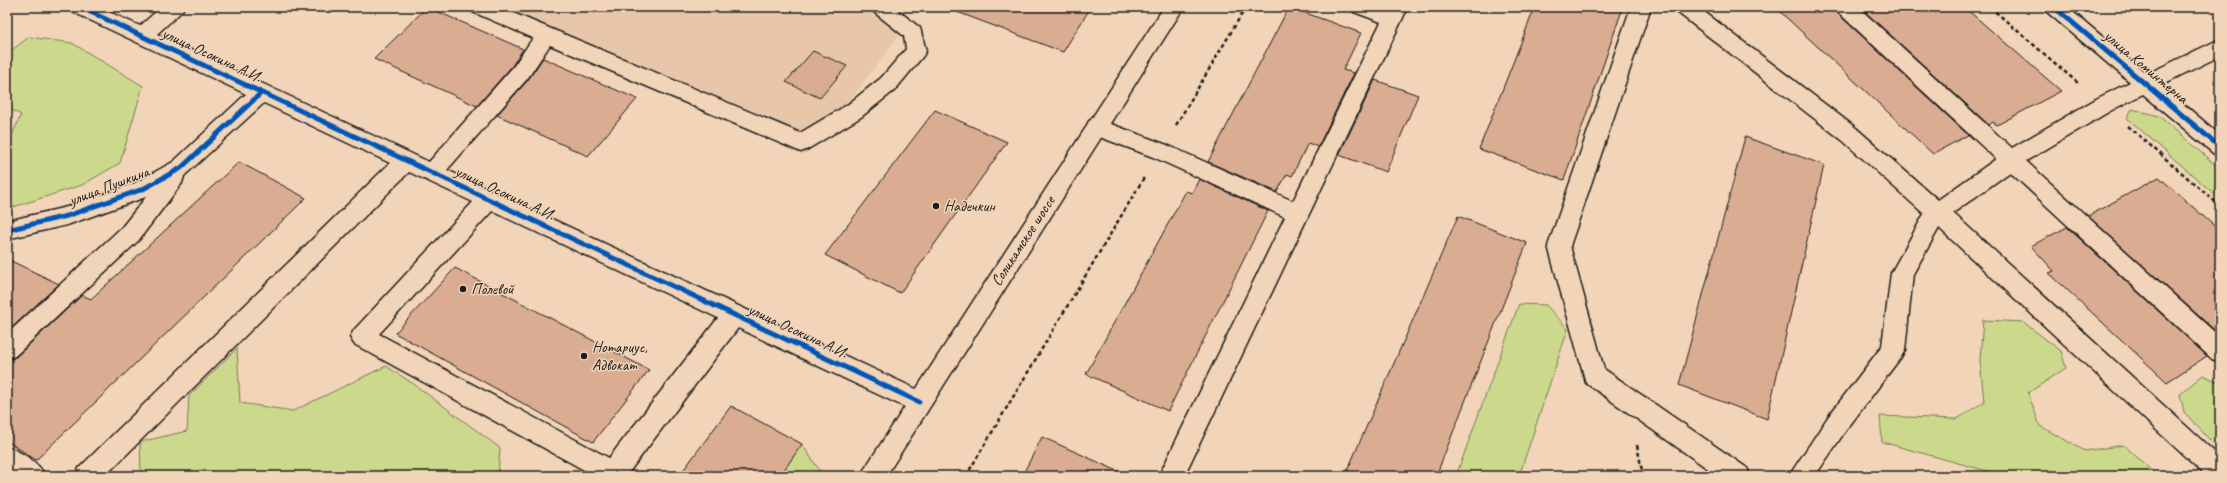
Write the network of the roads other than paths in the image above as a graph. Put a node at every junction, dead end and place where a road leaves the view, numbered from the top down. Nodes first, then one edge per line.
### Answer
1 (80, 7) edge
2 (174, 7) edge
3 (480, 7) edge
4 (881, 7) edge
5 (1174, 7) edge
6 (1361, 7) edge
7 (1641, 7) edge
8 (1684, 7) edge
9 (1845, 7) edge
10 (2054, 7) edge
11 (1395, 13) edge
12 (546, 35) junction
13 (142, 36) junction
14 (2220, 47) edge
15 (2146, 84) junction
16 (261, 93) junction
17 (1096, 127) junction
18 (2220, 147) edge
19 (2010, 160) junction
20 (406, 161) junction
21 (181, 168) junction
22 (432, 173) junction
23 (488, 200) junction
24 (1937, 212) junction
25 (1299, 213) junction
26 (7, 230) edge
27 (734, 315) junction
28 (7, 349) edge
29 (2220, 352) edge
30 (919, 402) junction
31 (7, 458) edge
32 (2220, 473) edge
33 (33, 476) edge
34 (88, 476) edge
35 (872, 476) edge
36 (1171, 476) edge
37 (1738, 476) edge
38 (1801, 476) edge

1 - 13 main road, улица Осокина А.И.
2 - 13 main road
3 - 12 main road
4 - 12 main road
5 - 17 main road, Соликамское шоссе
6 - 11 main road
7 - 37 main road
8 - 24 main road
9 - 19 main road
10 - 15 main road, улица Коминтерна
11 - 25 main road
12 - 22 main road
13 - 16 main road, улица Осокина А.И.
14 - 15 main road
15 - 18 main road, улица Коминтерна
15 - 19 main road
16 - 20 main road, улица Осокина А.И.
16 - 21 main road, улица Пушкина
17 - 25 main road
17 - 30 main road, Соликамское шоссе
19 - 24 main road
19 - 29 main road
20 - 22 main road, улица Осокина А.И.
20 - 34 main road
21 - 26 main road, улица Пушкина
21 - 28 main road
22 - 23 main road, улица Осокина А.И.
23 - 27 main road, улица Осокина А.И.
23 - 27 main road, улица Осокина А.И.
24 - 32 main road
24 - 38 main road
25 - 36 main road
27 - 30 main road, улица Осокина А.И.
30 - 35 main road, Соликамское шоссе
31 - 33 main road

